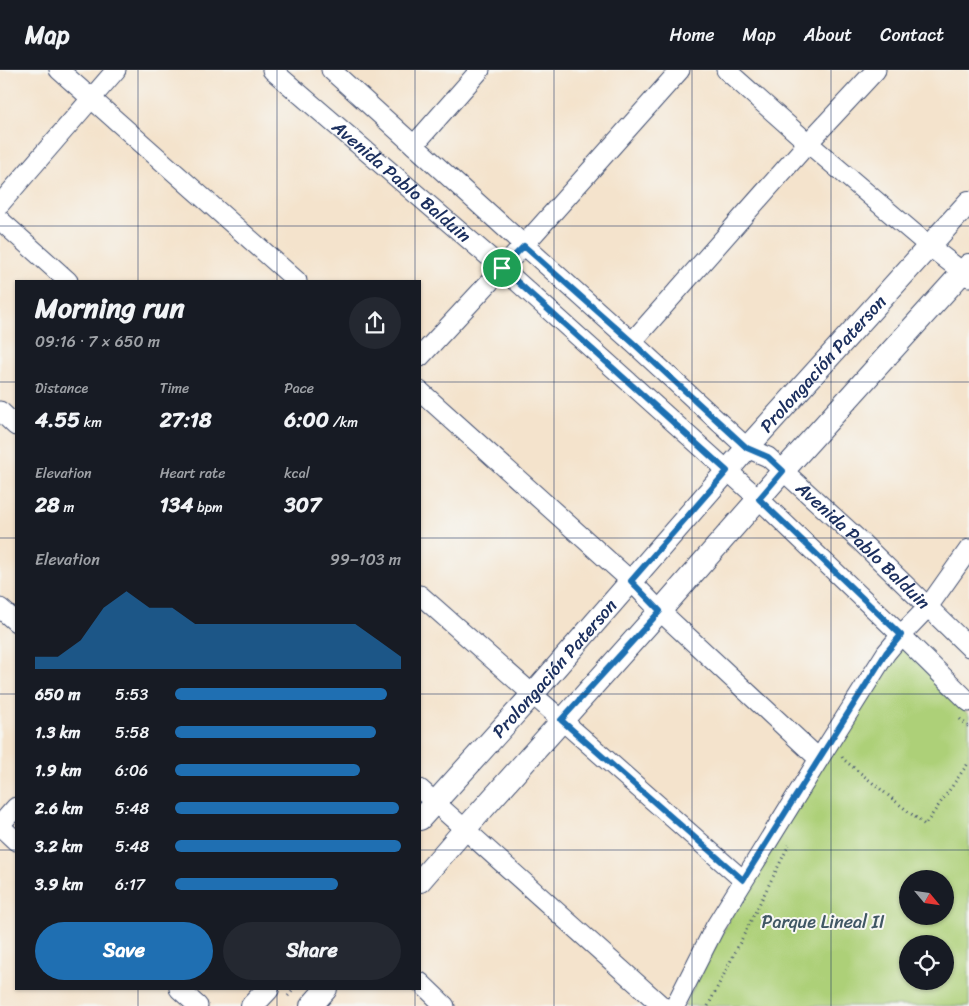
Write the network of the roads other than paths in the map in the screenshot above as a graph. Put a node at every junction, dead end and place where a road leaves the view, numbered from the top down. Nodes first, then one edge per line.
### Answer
1 (59, 70) edge
2 (116, 70) edge
3 (272, 70) edge
4 (331, 70) edge
5 (480, 70) edge
6 (680, 70) edge
7 (726, 70) edge
8 (876, 70) edge
9 (92, 99) junction
10 (808, 144) junction
11 (414, 145) junction
12 (969, 202) edge
13 (0, 204) edge
14 (0, 220) edge
15 (524, 246) junction
16 (929, 246) junction
17 (502, 268) junction
18 (967, 271) edge
19 (67, 280) edge
20 (296, 280) edge
21 (632, 342) junction
22 (421, 356) edge
23 (421, 392) edge
24 (0, 411) edge
25 (15, 425) edge
26 (747, 448) junction
27 (727, 471) junction
28 (783, 471) junction
29 (759, 499) junction
30 (969, 549) edge
31 (631, 581) junction
32 (421, 596) edge
33 (928, 607) junction
34 (0, 608) edge
35 (660, 611) junction
36 (15, 621) edge
37 (901, 635) junction
38 (969, 647) edge
39 (532, 695) junction
40 (962, 708) edge
41 (561, 720) junction
42 (819, 759) junction
43 (428, 796) edge
44 (15, 808) edge
45 (421, 817) edge
46 (0, 826) edge
47 (465, 829) junction
48 (15, 840) edge
49 (421, 880) edge
50 (743, 880) junction
51 (421, 983) edge
52 (180, 990) edge
53 (267, 990) edge
54 (325, 990) edge
55 (198, 1006) edge
56 (252, 1006) edge
57 (311, 1006) edge
58 (445, 1006) edge
59 (662, 1006) edge
60 (675, 1006) edge

1 - 9 street
2 - 9 street
3 - 17 street, Avenida Pablo Balduin
4 - 11 street, Avenida Pablo Balduin
5 - 11 street
6 - 15 street
7 - 10 street
8 - 10 street
9 - 13 street
9 - 20 street
10 - 16 street
10 - 21 street
11 - 15 street, Avenida Pablo Balduin
12 - 16 street, Prolongación Paterson
14 - 19 street
15 - 17 street
15 - 21 street, Avenida Pablo Balduin
16 - 18 street
16 - 26 street, Prolongación Paterson
17 - 22 street
17 - 27 street, Avenida Pablo Balduin
18 - 28 street
21 - 26 street, Avenida Pablo Balduin
23 - 31 street
24 - 25 street
26 - 27 street, Prolongación Paterson
26 - 28 street, Avenida Pablo Balduin
27 - 29 street, Avenida Pablo Balduin
27 - 31 street, Prolongación Paterson
28 - 29 street
28 - 33 street, Avenida Pablo Balduin
29 - 35 street
29 - 37 street, Avenida Pablo Balduin
30 - 33 street
31 - 35 street
31 - 39 street, Prolongación Paterson
32 - 39 street
33 - 37 street
33 - 38 street, Avenida Pablo Balduin
34 - 36 street
35 - 41 street
35 - 42 street
37 - 40 street, Avenida Pablo Balduin
37 - 42 street
39 - 41 street
39 - 43 street, Prolongación Paterson
41 - 47 street
41 - 50 street
42 - 50 street
43 - 45 street, Prolongación Paterson
43 - 47 street
44 - 46 street
46 - 48 street
47 - 49 street
47 - 59 street
50 - 60 street
51 - 58 street
52 - 55 street
53 - 56 street
54 - 57 street

